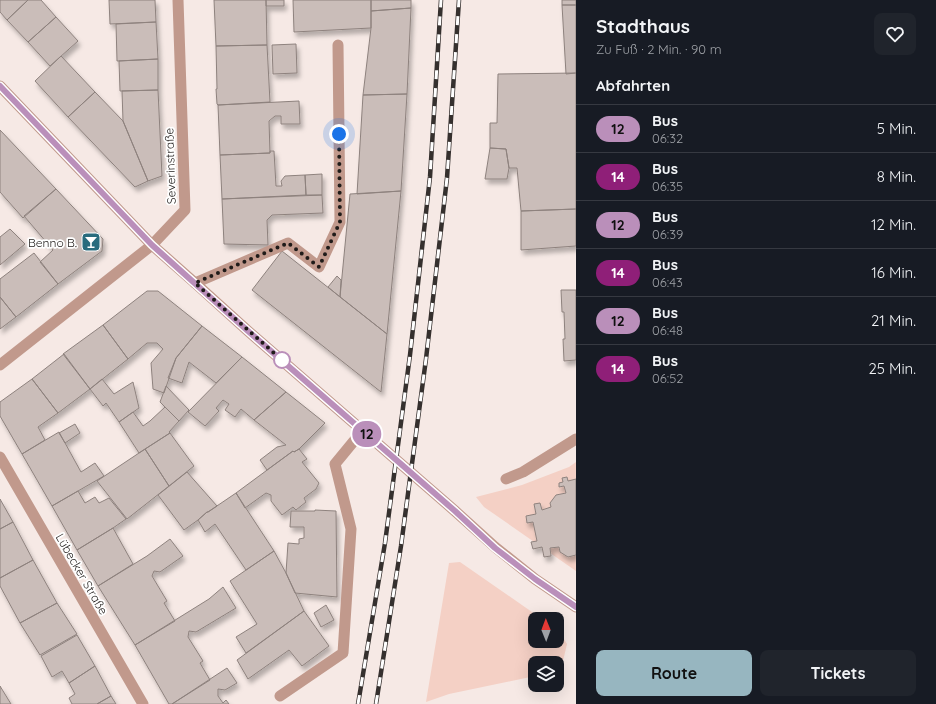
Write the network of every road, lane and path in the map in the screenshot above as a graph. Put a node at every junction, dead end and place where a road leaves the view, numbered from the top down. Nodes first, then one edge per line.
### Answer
1 (178, 0) edge
2 (338, 45) dead end
3 (0, 86) edge
4 (152, 245) junction
5 (195, 283) junction
6 (0, 365) edge
7 (362, 430) junction
8 (576, 439) edge
9 (0, 457) edge
10 (506, 479) dead end
11 (576, 607) edge
12 (280, 696) dead end
13 (143, 704) edge

1 - 4 street, Severinstraße
2 - 5 street
3 - 4 street
4 - 5 street
4 - 6 street, Severinstraße
5 - 7 street
7 - 11 street
7 - 12 street
8 - 10 street
9 - 13 street, Lübecker Straße

